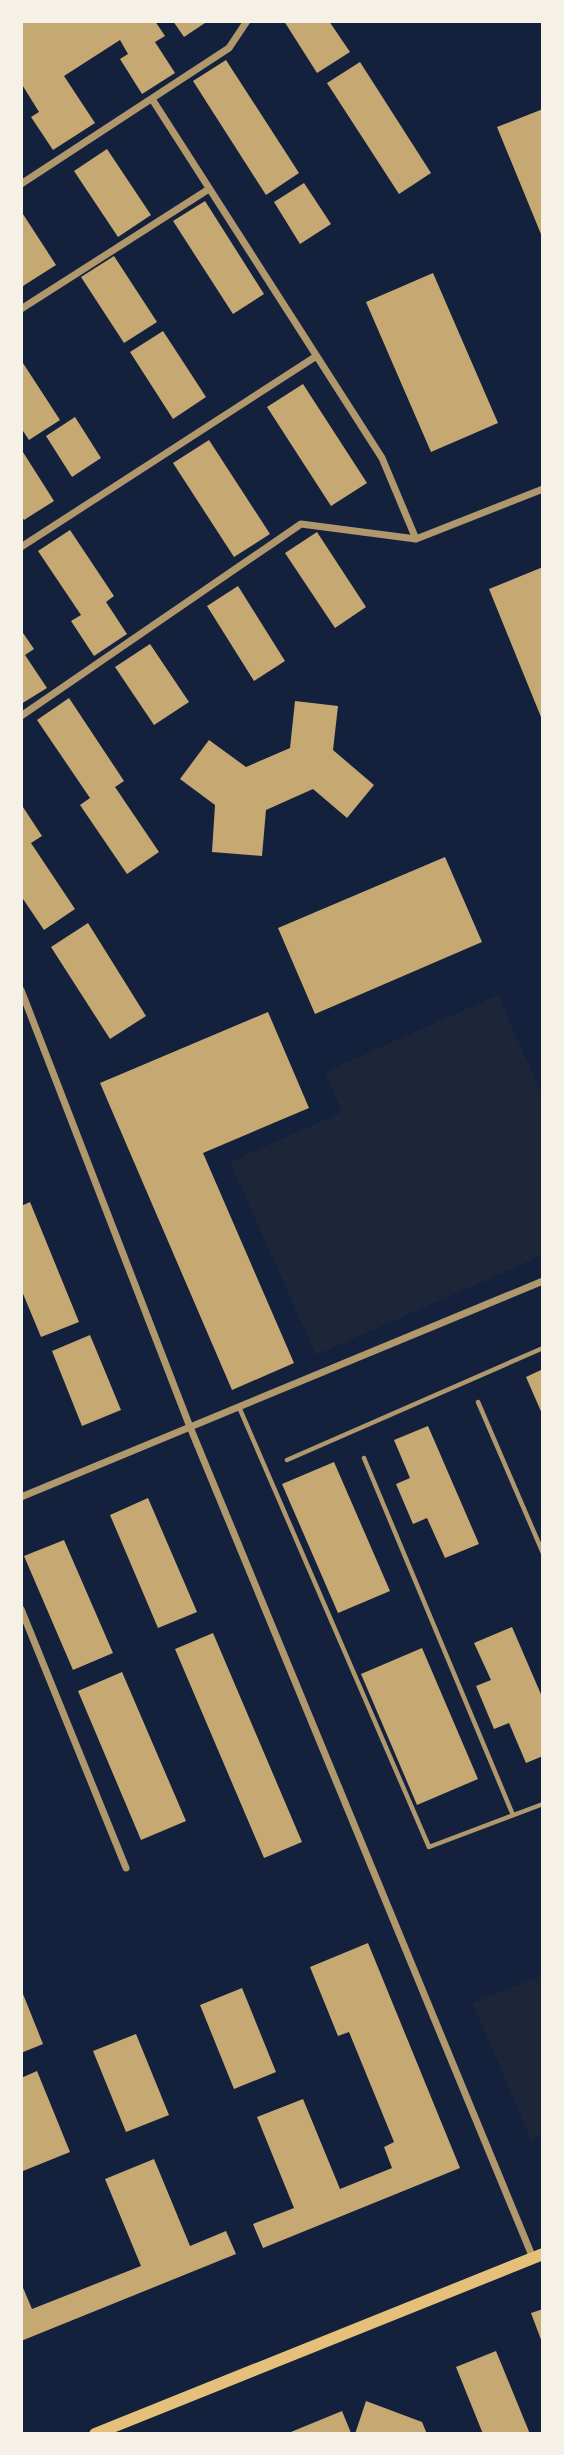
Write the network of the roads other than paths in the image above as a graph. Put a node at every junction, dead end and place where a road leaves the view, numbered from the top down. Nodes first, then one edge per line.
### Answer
1 (247, 21) edge
2 (152, 99) junction
3 (21, 184) edge
4 (209, 189) junction
5 (21, 309) edge
6 (315, 357) junction
7 (543, 489) edge
8 (416, 539) junction
9 (21, 547) edge
10 (21, 716) edge
11 (21, 990) edge
12 (543, 1281) edge
13 (543, 1348) edge
14 (478, 1402) dead end
15 (239, 1407) junction
16 (190, 1427) junction
17 (364, 1458) dead end
18 (287, 1460) dead end
19 (21, 1497) edge
20 (543, 1551) edge
21 (21, 1609) edge
22 (543, 1804) edge
23 (513, 1815) junction
24 (126, 1867) dead end
25 (538, 2256) edge
26 (95, 2434) edge

1 - 2 street
2 - 3 street
2 - 4 street
4 - 5 street
4 - 6 street
6 - 8 street
6 - 9 street
7 - 8 street
8 - 10 street
11 - 16 street
12 - 15 street
13 - 18 lane
14 - 20 lane
15 - 16 street
15 - 23 lane
16 - 19 street
16 - 25 street
17 - 23 lane
21 - 24 street
22 - 23 lane
25 - 26 main road

